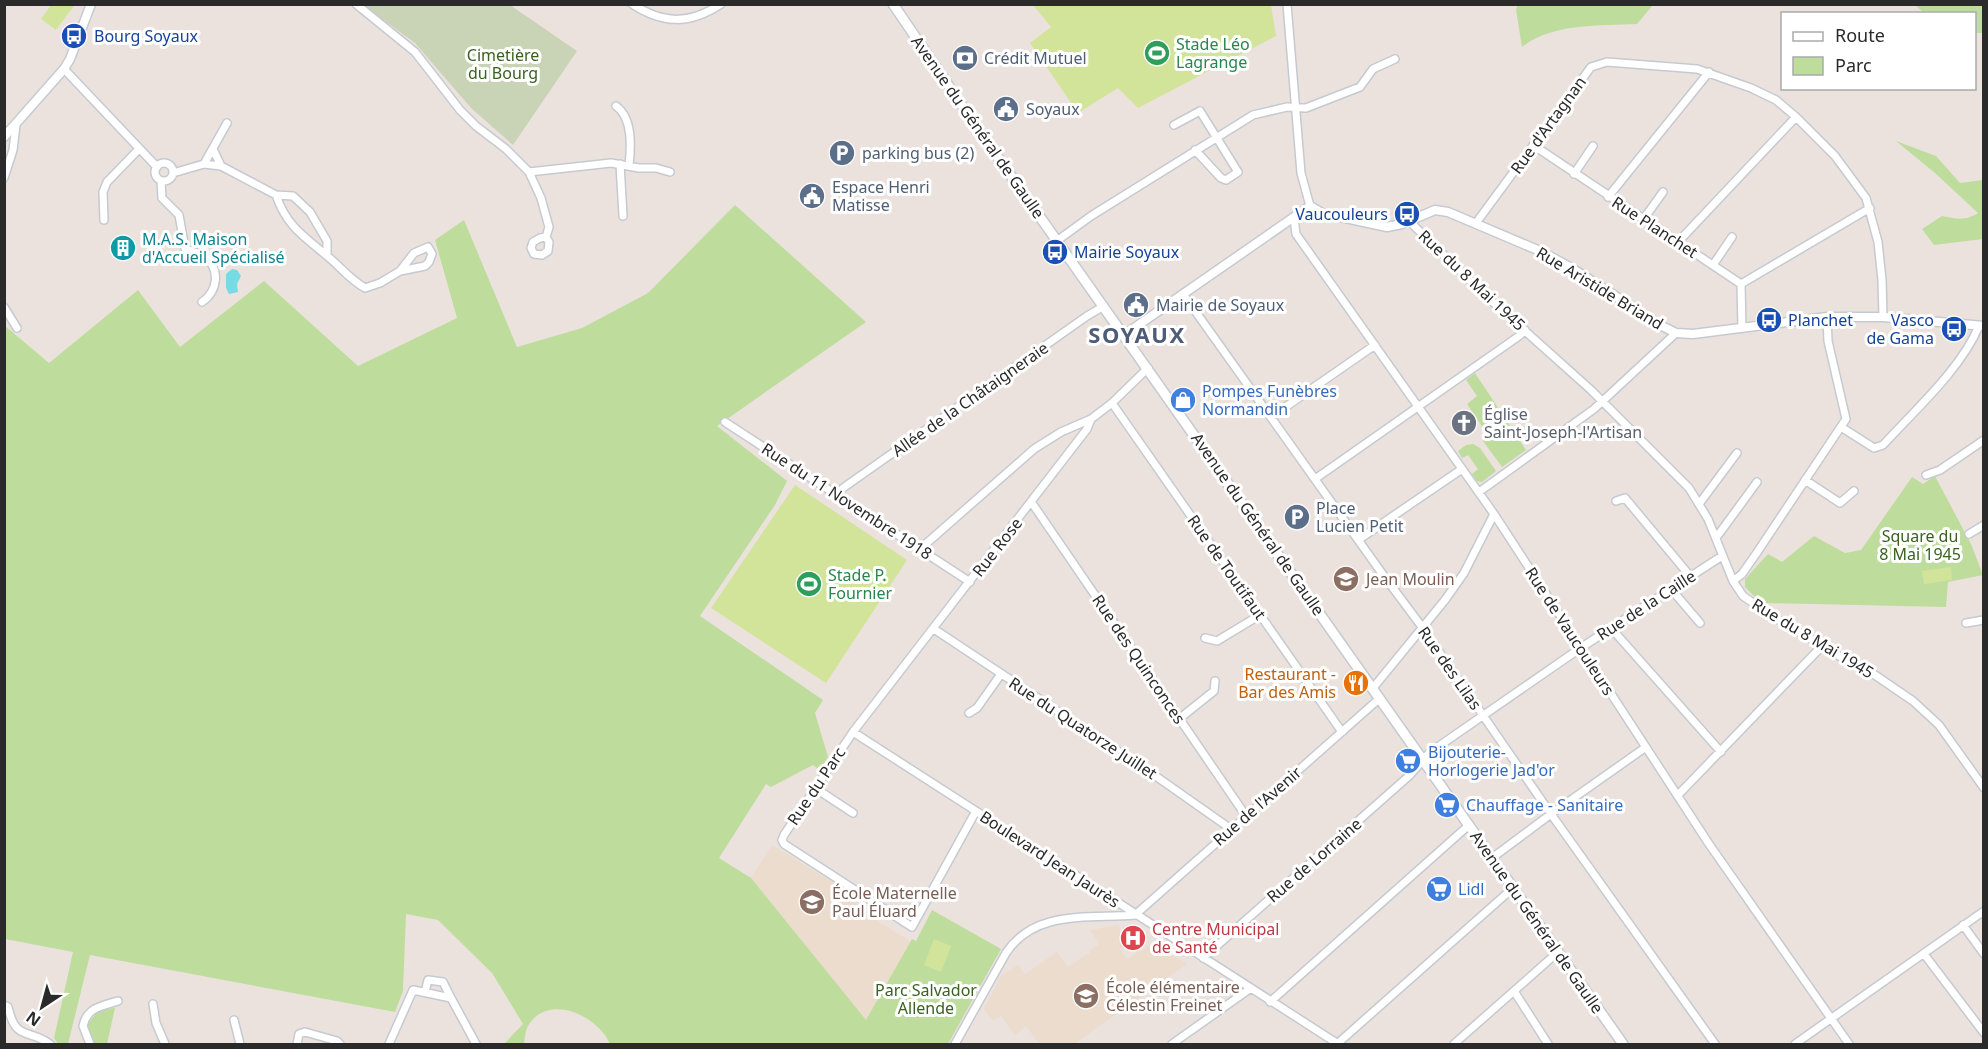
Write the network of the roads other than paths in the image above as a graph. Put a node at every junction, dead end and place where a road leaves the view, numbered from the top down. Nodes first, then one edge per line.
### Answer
1 (91, 4) edge
2 (356, 4) edge
3 (632, 4) edge
4 (721, 4) edge
5 (893, 4) edge
6 (1287, 4) edge
7 (1395, 59) dead end
8 (64, 69) junction
9 (1709, 72) junction
10 (616, 106) dead end
11 (1294, 107) junction
12 (1796, 117) junction
13 (227, 123) dead end
14 (16, 125) junction
15 (1174, 126) dead end
16 (1216, 136) junction
17 (4, 137) edge
18 (1533, 146) junction
19 (1593, 146) dead end
20 (139, 149) junction
21 (213, 149) junction
22 (1195, 150) junction
23 (204, 164) junction
24 (620, 164) junction
25 (221, 166) junction
26 (629, 166) junction
27 (157, 167) junction
28 (529, 172) junction
29 (670, 172) dead end
30 (174, 173) junction
31 (1574, 174) junction
32 (4, 178) edge
33 (161, 181) junction
34 (1663, 192) dead end
35 (276, 195) junction
36 (1608, 197) junction
37 (1310, 206) junction
38 (1870, 208) junction
39 (623, 216) dead end
40 (1294, 217) junction
41 (104, 220) dead end
42 (1643, 220) junction
43 (1409, 221) junction
44 (1476, 223) junction
45 (546, 237) dead end
46 (1732, 237) dead end
47 (1058, 240) junction
48 (1678, 242) junction
49 (327, 255) junction
50 (1713, 265) junction
51 (400, 271) dead end
52 (1741, 284) junction
53 (1183, 294) junction
54 (202, 302) dead end
55 (1104, 306) junction
56 (4, 307) edge
57 (1827, 317) junction
58 (1882, 317) junction
59 (1981, 326) edge
60 (17, 328) dead end
61 (1742, 328) junction
62 (1525, 330) junction
63 (1676, 333) junction
64 (1124, 335) junction
65 (1375, 345) junction
66 (1148, 368) junction
67 (1602, 402) junction
68 (1112, 403) junction
69 (1419, 407) junction
70 (1271, 417) junction
71 (1091, 419) junction
72 (725, 422) dead end
73 (1841, 428) junction
74 (1983, 441) edge
75 (1737, 453) dead end
76 (1462, 469) junction
77 (1926, 475) dead end
78 (1315, 479) junction
79 (1805, 480) junction
80 (1757, 482) dead end
81 (1854, 491) dead end
82 (1479, 492) junction
83 (838, 495) junction
84 (1616, 501) dead end
85 (1032, 503) junction
86 (1699, 504) junction
87 (1494, 514) junction
88 (1983, 525) edge
89 (1969, 534) dead end
90 (1716, 538) junction
91 (1358, 540) junction
92 (920, 549) junction
93 (1722, 556) junction
94 (1690, 576) junction
95 (1733, 581) junction
96 (970, 582) junction
97 (1671, 589) junction
98 (1260, 615) junction
99 (1983, 620) edge
100 (1700, 623) dead end
101 (1966, 623) dead end
102 (1422, 627) junction
103 (934, 628) junction
104 (1611, 628) junction
105 (1205, 638) dead end
106 (1823, 645) junction
107 (1582, 648) junction
108 (1001, 674) junction
109 (1215, 681) dead end
110 (1373, 688) junction
111 (1380, 698) junction
112 (969, 713) dead end
113 (1484, 716) junction
114 (1179, 719) junction
115 (853, 732) junction
116 (1342, 732) junction
117 (1646, 747) junction
118 (1721, 752) junction
119 (1424, 760) junction
120 (815, 788) junction
121 (1983, 788) edge
122 (1678, 795) junction
123 (976, 811) junction
124 (853, 813) dead end
125 (1551, 814) junction
126 (1246, 816) junction
127 (1469, 825) junction
128 (1231, 829) junction
129 (1492, 858) junction
130 (1513, 888) junction
131 (1983, 911) edge
132 (1135, 915) junction
133 (1963, 926) junction
134 (1558, 952) junction
135 (1924, 954) junction
136 (1983, 954) edge
137 (1203, 958) junction
138 (1251, 988) junction
139 (1514, 991) junction
140 (425, 992) junction
141 (451, 998) junction
142 (118, 1001) dead end
143 (1270, 1002) junction
144 (153, 1004) dead end
145 (4, 1005) edge
146 (1831, 1018) junction
147 (234, 1020) dead end
148 (1983, 1033) edge
149 (50, 1044) edge
150 (90, 1044) edge
151 (165, 1044) edge
152 (240, 1044) edge
153 (297, 1044) edge
154 (340, 1044) edge
155 (389, 1044) edge
156 (476, 1044) edge
157 (956, 1044) edge
158 (1172, 1044) edge
159 (1338, 1044) edge
160 (1454, 1044) edge
161 (1548, 1044) edge
162 (1623, 1044) edge
163 (1714, 1044) edge
164 (1795, 1044) edge
165 (1849, 1044) edge

1 - 8 street
2 - 28 street
3 - 4 street
5 - 47 main road, Avenue du Général de Gaulle
6 - 11 street
7 - 11 street
8 - 14 street
8 - 20 street
9 - 12 street, Rue d'Artagnan
9 - 18 street, Rue d'Artagnan
9 - 36 street
10 - 26 street
11 - 16 street
11 - 37 street
12 - 38 street, Rue d'Artagnan
12 - 48 street
13 - 21 street
14 - 17 street
14 - 32 street
15 - 16 street
16 - 22 street
16 - 22 street
18 - 31 street, Rue Planchet
18 - 44 street, Rue d'Artagnan
19 - 31 street
20 - 27 street
20 - 41 street
21 - 23 street
21 - 25 street
22 - 47 street
23 - 25 street
23 - 30 street
24 - 26 street
24 - 28 street
24 - 39 street
25 - 35 street
26 - 29 street
27 - 30 street
27 - 33 street
28 - 45 street
30 - 33 street
31 - 36 street, Rue Planchet
33 - 54 street
34 - 42 street
35 - 49 street
35 - 49 street
36 - 42 street, Rue Planchet
37 - 40 street
37 - 43 street, Rue Aristide Briand
38 - 52 street
38 - 58 street, Rue d'Artagnan
40 - 53 street
40 - 65 street, Rue de Vaucouleurs
42 - 48 street, Rue Planchet
43 - 44 street, Rue Aristide Briand
43 - 62 street, Rue du 8 Mai 1945
44 - 63 street, Rue Aristide Briand
46 - 50 street
47 - 55 main road, Avenue du Général de Gaulle
48 - 50 street, Rue Planchet
49 - 51 street
50 - 52 street, Rue Planchet
52 - 61 street
53 - 64 street
53 - 70 street, Rue des Lilas
55 - 64 main road, Avenue du Général de Gaulle
55 - 83 street, Allée de la Châtaigneraie
56 - 60 street
57 - 58 street, Rue Aristide Briand
57 - 61 street, Rue Aristide Briand
57 - 73 street
58 - 59 street, Rue Aristide Briand
59 - 73 street
61 - 63 street, Rue Aristide Briand
62 - 67 street, Rue du 8 Mai 1945
62 - 69 street
63 - 67 street
64 - 66 main road, Avenue du Général de Gaulle
65 - 69 street, Rue de Vaucouleurs
65 - 70 street
66 - 68 street, Rue Rose
66 - 110 main road, Avenue du Général de Gaulle
67 - 82 street
67 - 86 street, Rue du 8 Mai 1945
68 - 71 street, Rue Rose
68 - 98 street, Rue de Toutifaut
69 - 76 street, Rue de Vaucouleurs
69 - 78 street
70 - 78 street, Rue des Lilas
71 - 85 street, Rue Rose
71 - 92 street
72 - 83 street, Rue du 11 Novembre 1918
73 - 79 street
74 - 77 street
75 - 86 street
76 - 82 street, Rue de Vaucouleurs
76 - 91 street
78 - 91 street, Rue des Lilas
79 - 81 street
79 - 95 street
80 - 90 street
82 - 87 street, Rue de Vaucouleurs
83 - 92 street, Rue du 11 Novembre 1918
84 - 94 street
85 - 96 street, Rue Rose
85 - 114 street, Rue des Quinconces
86 - 90 street, Rue du 8 Mai 1945
87 - 102 street
87 - 107 street, Rue de Vaucouleurs
88 - 89 street
90 - 93 street, Rue du 8 Mai 1945
91 - 102 street, Rue des Lilas
92 - 96 street, Rue du 11 Novembre 1918
93 - 94 street, Rue de la Caille
93 - 95 street, Rue du 8 Mai 1945
94 - 97 street, Rue de la Caille
95 - 106 street, Rue du 8 Mai 1945
96 - 103 street, Rue Rose
97 - 100 street
97 - 104 street, Rue de la Caille
98 - 105 street
98 - 116 street, Rue de Toutifaut
99 - 101 street
102 - 110 street
102 - 113 street, Rue des Lilas
103 - 108 street, Rue du Quatorze Juillet
103 - 115 street, Rue Rose
104 - 107 street, Rue de la Caille
104 - 118 street
106 - 118 street
106 - 121 street, Rue du 8 Mai 1945
107 - 113 street, Rue de la Caille
107 - 117 street, Rue de Vaucouleurs
108 - 112 street
108 - 128 street, Rue du Quatorze Juillet
109 - 114 street
110 - 111 main road, Avenue du Général de Gaulle
111 - 116 street, Rue de l'Avenir
111 - 119 main road, Avenue du Général de Gaulle
113 - 119 street, Rue de la Caille
113 - 125 street, Rue des Lilas
114 - 126 street, Rue des Quinconces
115 - 120 street, Rue du Parc
115 - 123 street, Boulevard Jean Jaurès
116 - 126 street, Rue de l'Avenir
117 - 122 street, Rue de Vaucouleurs
117 - 125 street
118 - 122 street
119 - 127 main road, Avenue du Général de Gaulle
119 - 137 street, Rue de Lorraine
120 - 123 street, Rue du Parc
120 - 124 street
122 - 146 street, Rue de Vaucouleurs
123 - 132 street, Boulevard Jean Jaurès
125 - 129 street
125 - 163 street, Rue des Lilas
126 - 128 street, Rue de l'Avenir
127 - 129 main road, Avenue du Général de Gaulle
127 - 143 street
128 - 132 street, Rue de l'Avenir
129 - 130 main road, Avenue du Général de Gaulle
130 - 134 main road, Avenue du Général de Gaulle
130 - 159 street
131 - 133 street
132 - 137 street, Boulevard Jean Jaurès
132 - 157 street
133 - 135 street
133 - 136 street
134 - 139 street
134 - 162 main road, Avenue du Général de Gaulle
135 - 146 street
135 - 148 street
137 - 138 street, Boulevard Jean Jaurès
138 - 143 street, Boulevard Jean Jaurès
138 - 158 street
139 - 160 street
139 - 161 street
140 - 141 street
140 - 141 street
140 - 155 street
141 - 156 street
142 - 150 street
143 - 159 street, Boulevard Jean Jaurès
144 - 151 street
145 - 149 street
146 - 164 street
146 - 165 street, Rue de Vaucouleurs
147 - 152 street
153 - 154 street

